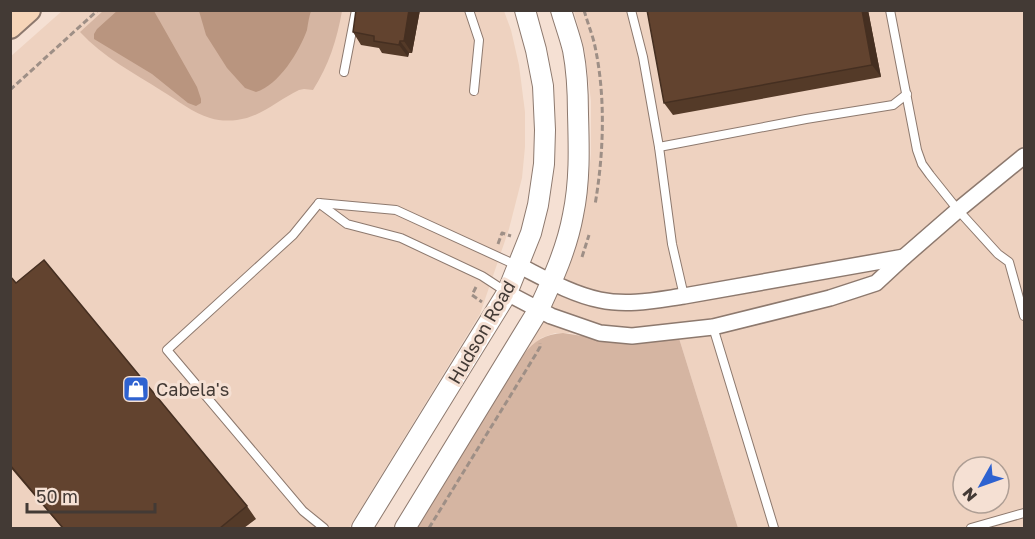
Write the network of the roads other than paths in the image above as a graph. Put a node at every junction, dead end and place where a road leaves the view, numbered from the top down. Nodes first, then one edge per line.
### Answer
1 (29, 10) edge
2 (356, 10) edge
3 (469, 10) edge
4 (525, 10) edge
5 (561, 10) edge
6 (631, 10) edge
7 (890, 10) edge
8 (10, 27) edge
9 (344, 72) dead end
10 (474, 91) dead end
11 (907, 93) junction
12 (658, 147) junction
13 (1024, 156) edge
14 (318, 203) junction
15 (958, 210) junction
16 (904, 256) junction
17 (518, 265) junction
18 (552, 282) junction
19 (507, 293) junction
20 (684, 296) junction
21 (538, 309) junction
22 (1024, 316) edge
23 (713, 327) junction
24 (1024, 513) edge
25 (324, 528) edge
26 (362, 528) edge
27 (405, 528) edge
28 (774, 528) edge
29 (971, 528) edge

1 - 8 main road
2 - 9 lane
3 - 10 lane
4 - 17 street, Hudson Road
5 - 18 street, Hudson Road
6 - 12 lane
7 - 11 lane
11 - 12 lane
11 - 15 lane
12 - 20 lane
13 - 15 street
14 - 17 lane
14 - 19 lane
14 - 25 lane
15 - 16 street
15 - 22 lane
16 - 20 street
16 - 23 street
17 - 18 street
17 - 19 street, Hudson Road
18 - 20 street
18 - 21 street, Hudson Road
19 - 21 street
19 - 26 street, Hudson Road
21 - 23 street
21 - 27 street, Hudson Road
23 - 28 lane
24 - 29 lane

